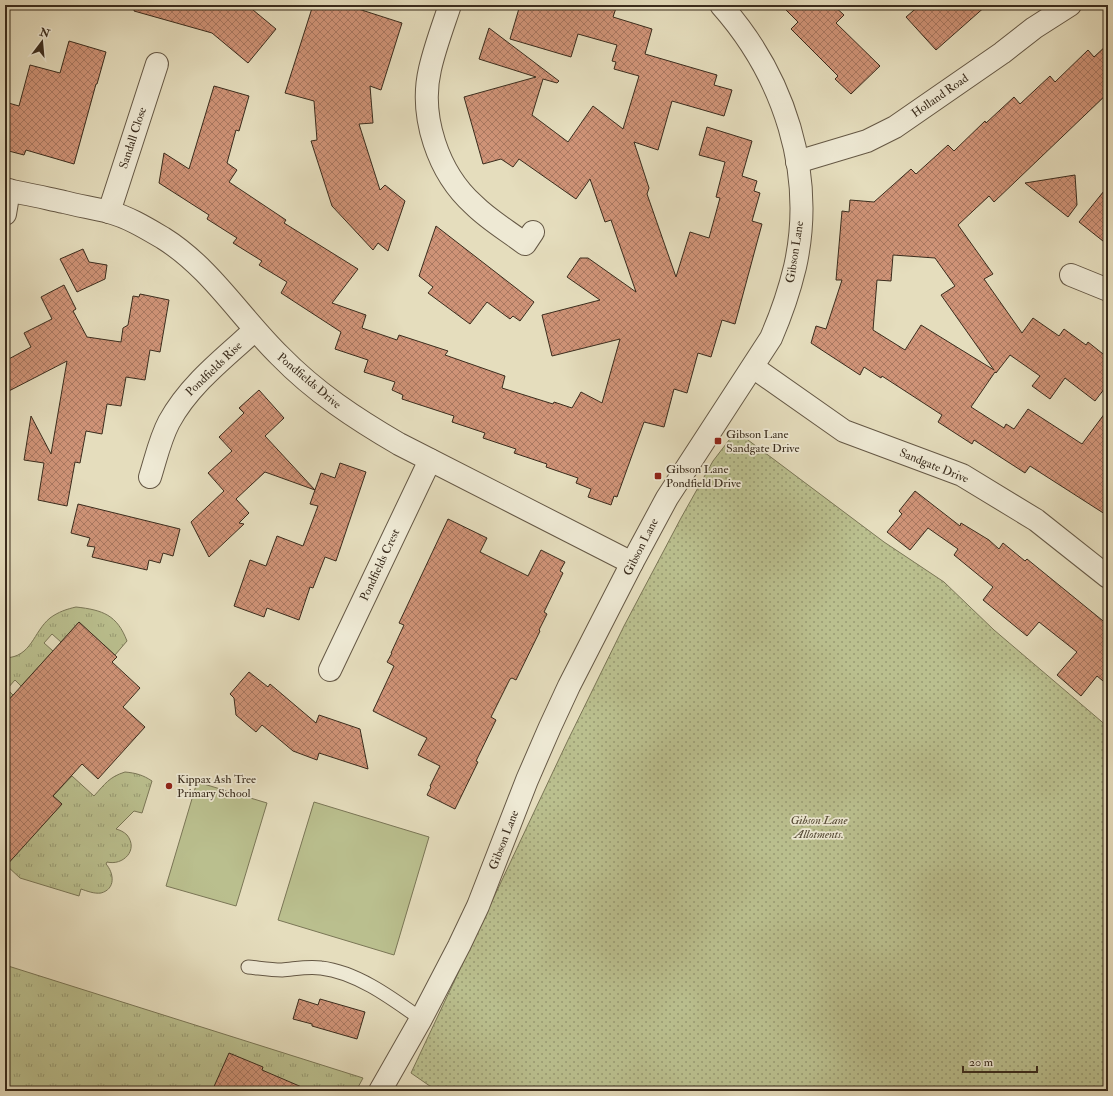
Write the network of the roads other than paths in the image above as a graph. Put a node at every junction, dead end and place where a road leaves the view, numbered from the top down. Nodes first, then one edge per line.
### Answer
1 (450, 5) edge
2 (721, 5) edge
3 (1070, 5) edge
4 (157, 64) dead end
5 (797, 162) junction
6 (7, 190) edge
7 (110, 212) junction
8 (5, 214) edge
9 (533, 232) dead end
10 (1071, 275) dead end
11 (1108, 290) edge
12 (255, 330) junction
13 (753, 367) junction
14 (430, 460) junction
15 (150, 477) dead end
16 (632, 563) junction
17 (1108, 577) edge
18 (330, 670) dead end
19 (248, 967) dead end
20 (421, 1019) junction
21 (388, 1088) edge

1 - 9 street
2 - 5 street, Gibson Lane
3 - 5 street, Holland Road
4 - 7 street, Sandall Close
5 - 13 street, Gibson Lane
6 - 7 street, Pondfields Drive
6 - 8 street
7 - 12 street, Pondfields Drive
10 - 11 street
12 - 14 street, Pondfields Drive
12 - 15 street, Pondfields Rise
13 - 16 street, Gibson Lane
13 - 17 street, Sandgate Drive
14 - 16 street, Pondfields Drive
14 - 18 street, Pondfields Crest
16 - 20 street, Gibson Lane
19 - 20 lane
20 - 21 street, Gibson Lane

